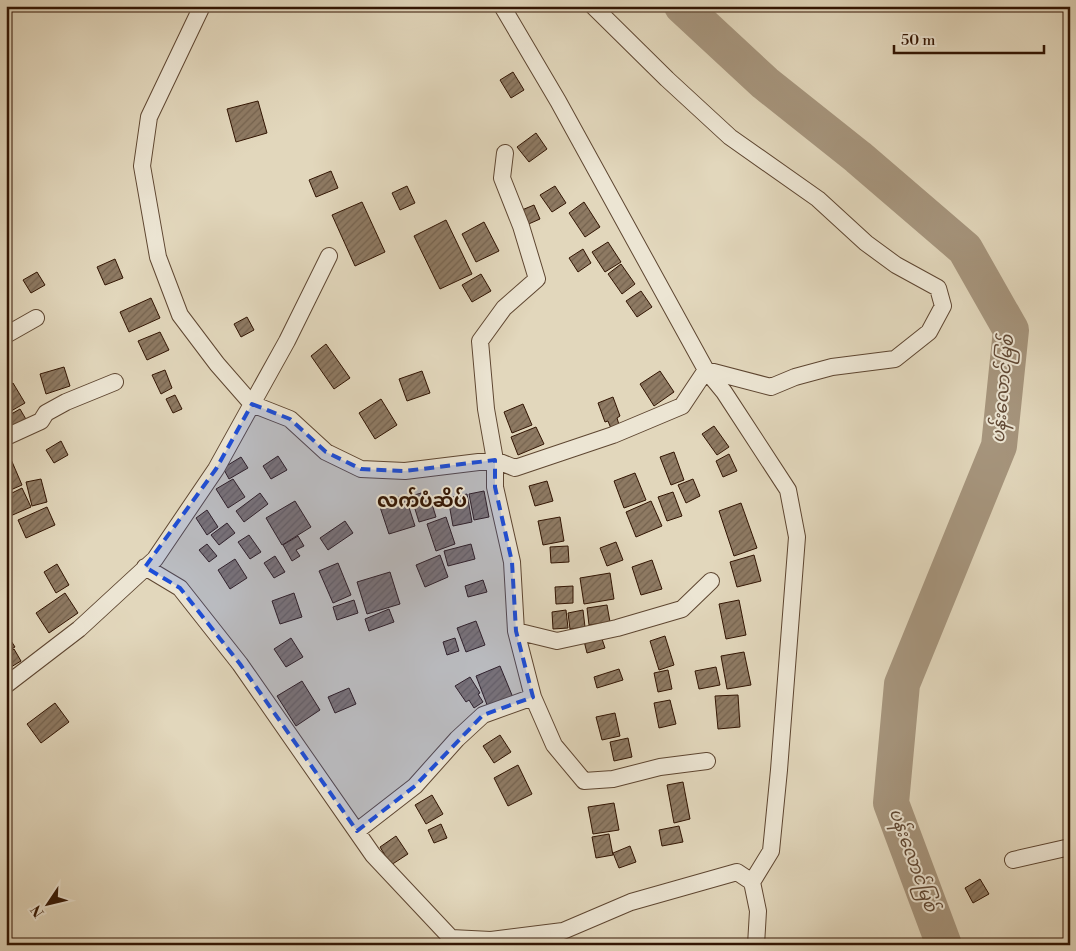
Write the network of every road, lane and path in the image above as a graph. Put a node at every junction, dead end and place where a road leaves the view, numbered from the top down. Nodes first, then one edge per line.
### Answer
1 (202, 6) edge
2 (502, 6) edge
3 (593, 6) edge
4 (505, 154) dead end
5 (329, 256) dead end
6 (36, 318) dead end
7 (6, 335) edge
8 (706, 370) junction
9 (115, 382) dead end
10 (252, 404) junction
11 (6, 437) edge
12 (495, 460) junction
13 (145, 568) junction
14 (711, 581) dead end
15 (516, 631) junction
16 (6, 685) edge
17 (533, 697) junction
18 (707, 761) dead end
19 (357, 831) junction
20 (1070, 847) edge
21 (1013, 860) dead end
22 (752, 882) junction
23 (756, 945) edge

1 - 10 street
2 - 8 street
3 - 8 street
4 - 12 street
5 - 10 street
6 - 7 street
8 - 12 street
8 - 22 street
9 - 11 street
10 - 12 street
10 - 13 street
12 - 15 street
13 - 16 street
13 - 19 street
14 - 15 street
15 - 17 street
17 - 18 street
17 - 19 street
19 - 22 street
20 - 21 street
22 - 23 street

